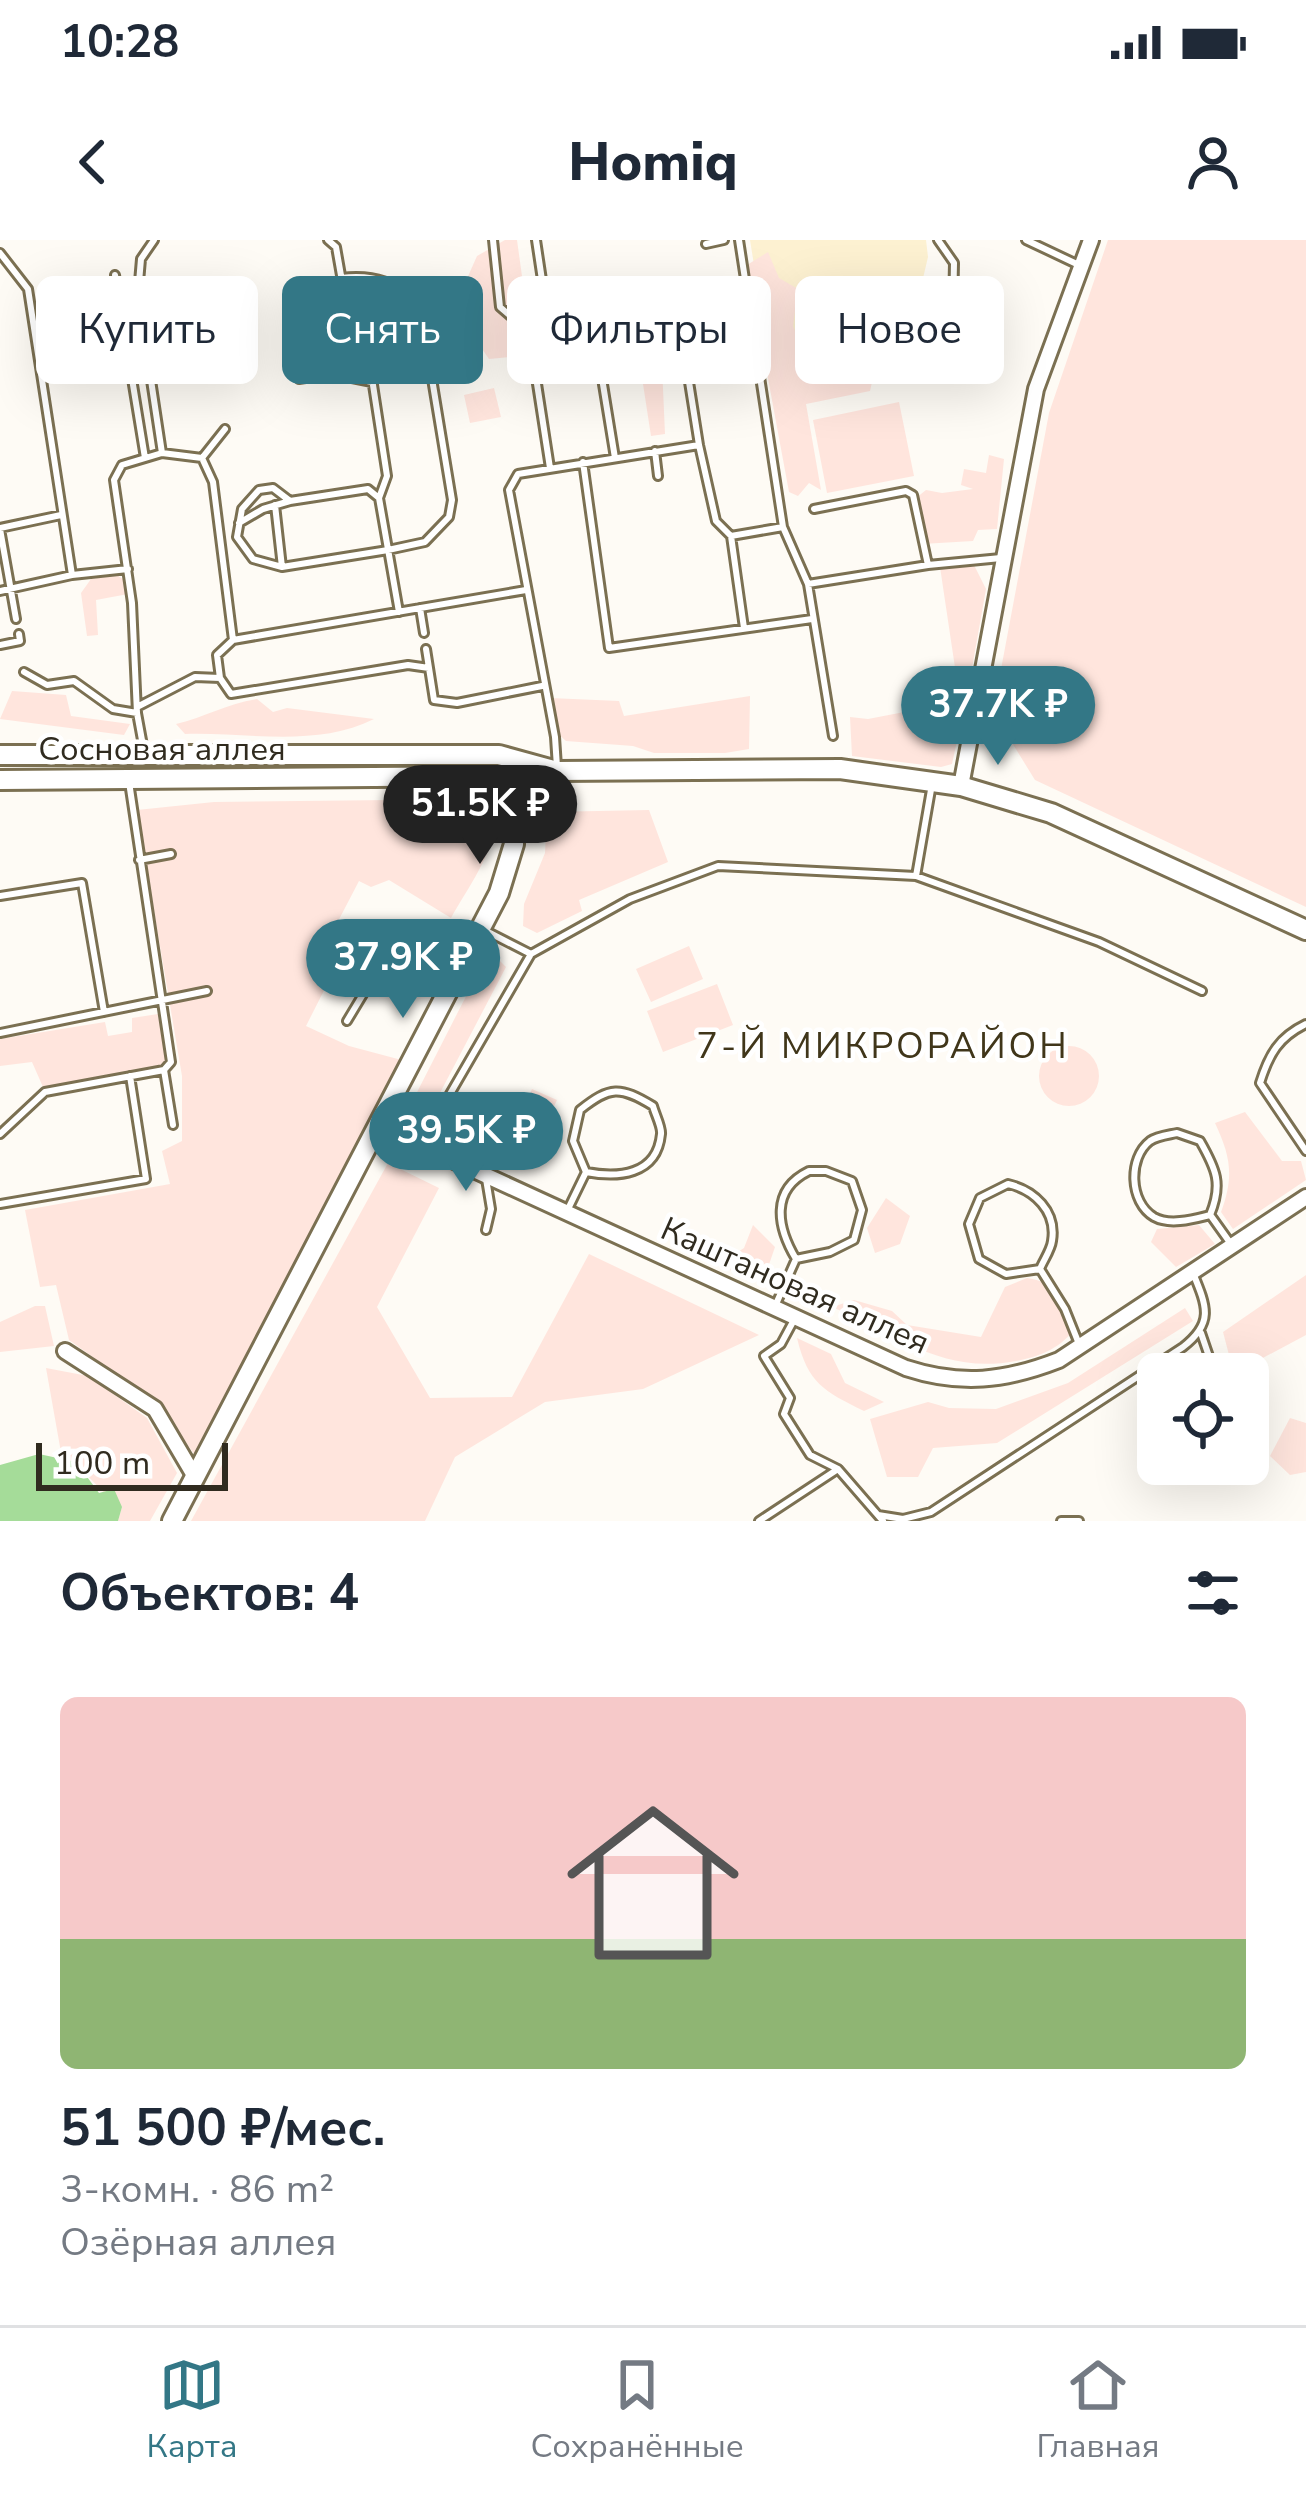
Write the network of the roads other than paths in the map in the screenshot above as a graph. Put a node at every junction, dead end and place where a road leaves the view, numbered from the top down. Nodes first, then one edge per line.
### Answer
1 (154, 240) edge
2 (328, 240) edge
3 (493, 240) edge
4 (536, 240) edge
5 (724, 240) edge
6 (739, 240) edge
7 (938, 240) edge
8 (1026, 240) edge
9 (1091, 240) edge
10 (706, 244) dead end
11 (0, 253) edge
12 (1081, 266) junction
13 (115, 275) dead end
14 (341, 276) edge
15 (541, 276) edge
16 (954, 276) edge
17 (507, 313) edge
18 (372, 384) edge
19 (433, 384) edge
20 (537, 384) edge
21 (226, 429) dead end
22 (699, 445) junction
23 (655, 452) junction
24 (162, 453) junction
25 (146, 458) junction
26 (202, 458) junction
27 (615, 458) junction
28 (584, 463) junction
29 (550, 467) junction
30 (658, 476) dead end
31 (379, 498) junction
32 (290, 501) junction
33 (275, 506) junction
34 (814, 509) dead end
35 (61, 515) junction
36 (239, 523) junction
37 (783, 526) junction
38 (0, 528) edge
39 (731, 536) junction
40 (388, 550) junction
41 (1003, 558) junction
42 (928, 565) junction
43 (282, 567) junction
44 (128, 569) junction
45 (72, 574) junction
46 (808, 584) junction
47 (10, 589) junction
48 (526, 590) junction
49 (0, 591) edge
50 (420, 608) junction
51 (399, 611) junction
52 (16, 619) dead end
53 (812, 619) junction
54 (744, 628) junction
55 (424, 633) dead end
56 (19, 634) dead end
57 (233, 640) junction
58 (0, 645) edge
59 (426, 649) dead end
60 (429, 668) junction
61 (24, 673) dead end
62 (220, 678) junction
63 (542, 686) junction
64 (137, 710) junction
65 (832, 736) dead end
66 (0, 755) edge
67 (144, 755) junction
68 (544, 772) junction
69 (483, 778) junction
70 (129, 779) junction
71 (933, 780) junction
72 (2, 782) edge
73 (961, 786) junction
74 (517, 805) junction
75 (171, 854) dead end
76 (139, 860) junction
77 (916, 876) junction
78 (0, 896) edge
79 (481, 929) junction
80 (1306, 930) edge
81 (531, 954) junction
82 (207, 991) dead end
83 (1202, 992) dead end
84 (164, 1002) junction
85 (104, 1012) junction
86 (347, 1021) dead end
87 (1306, 1024) edge
88 (0, 1033) edge
89 (164, 1070) junction
90 (130, 1076) junction
91 (173, 1125) dead end
92 (379, 1126) junction
93 (428, 1132) dead end
94 (0, 1134) edge
95 (1306, 1150) edge
96 (586, 1172) junction
97 (485, 1175) junction
98 (1304, 1203) edge
99 (0, 1204) edge
100 (566, 1213) junction
101 (1210, 1215) junction
102 (486, 1230) dead end
103 (1234, 1247) junction
104 (796, 1259) junction
105 (1040, 1269) junction
106 (1193, 1274) junction
107 (775, 1307) junction
108 (796, 1317) junction
109 (1201, 1334) junction
110 (1081, 1348) junction
111 (65, 1351) dead end
112 (1208, 1353) edge
113 (838, 1468) junction
114 (195, 1477) junction
115 (881, 1518) edge
116 (172, 1521) edge
117 (759, 1521) edge
118 (1061, 1521) edge
119 (1078, 1521) edge

1 - 24 lane
2 - 14 lane
3 - 17 lane
4 - 15 lane
5 - 10 lane
6 - 37 lane
7 - 16 lane
8 - 12 lane
9 - 12 street
11 - 35 lane
12 - 41 street
13 - 25 lane
18 - 31 lane
19 - 40 lane
20 - 29 lane
21 - 26 lane
22 - 23 lane
22 - 27 lane
22 - 39 lane
23 - 27 lane
23 - 30 lane
24 - 25 lane
24 - 26 lane
25 - 44 lane
26 - 57 lane
27 - 28 lane
28 - 29 lane
28 - 54 lane
29 - 48 lane
31 - 32 lane
31 - 40 lane
32 - 33 lane
32 - 36 lane
33 - 36 lane
33 - 43 lane
34 - 42 lane
35 - 38 lane
35 - 45 lane
36 - 43 lane
37 - 39 lane
37 - 46 lane
38 - 47 lane
39 - 54 lane
40 - 43 lane
40 - 51 lane
41 - 42 lane
41 - 73 street
42 - 46 lane
44 - 45 lane
44 - 64 lane
45 - 47 lane
46 - 53 lane
47 - 49 lane
47 - 52 lane
48 - 50 lane
48 - 63 lane
50 - 51 lane
50 - 55 lane
51 - 57 lane
53 - 54 lane
53 - 65 lane
56 - 58 lane
57 - 62 lane
59 - 60 lane
60 - 62 lane
60 - 63 lane
61 - 64 lane
62 - 64 lane
63 - 68 lane
64 - 67 lane
66 - 67 main road, Сосновая аллея
67 - 68 main road, Сосновая аллея
68 - 69 main road, Сосновая аллея
68 - 71 main road, Сосновая аллея
68 - 74 main road
69 - 70 main road, Сосновая аллея
69 - 74 main road
70 - 72 main road, Сосновая аллея
70 - 76 lane
71 - 73 main road, Сосновая аллея
71 - 77 lane
73 - 80 main road, Сосновая аллея
74 - 79 main road
75 - 76 lane
76 - 84 lane
77 - 81 lane
77 - 83 lane
78 - 85 lane
79 - 81 lane
79 - 86 lane
79 - 92 main road
81 - 93 lane
82 - 84 lane
84 - 85 lane
84 - 89 lane
85 - 88 lane
87 - 95 lane
89 - 90 lane
89 - 91 lane
90 - 94 lane
90 - 99 lane
92 - 97 street, Каштановая аллея
92 - 114 main road
96 - 96 lane
96 - 100 lane
97 - 100 street, Каштановая аллея
97 - 102 lane
98 - 103 street, Каштановая аллея
100 - 107 street, Каштановая аллея
101 - 101 lane
101 - 103 lane
103 - 106 street, Каштановая аллея
104 - 104 lane
104 - 107 lane
105 - 105 lane
105 - 110 lane
106 - 109 lane
106 - 110 street, Каштановая аллея
107 - 108 street, Каштановая аллея
108 - 110 street, Каштановая аллея
108 - 113 lane
109 - 112 lane
109 - 115 lane
111 - 114 street
113 - 115 lane
113 - 117 lane
114 - 116 main road
118 - 119 lane

